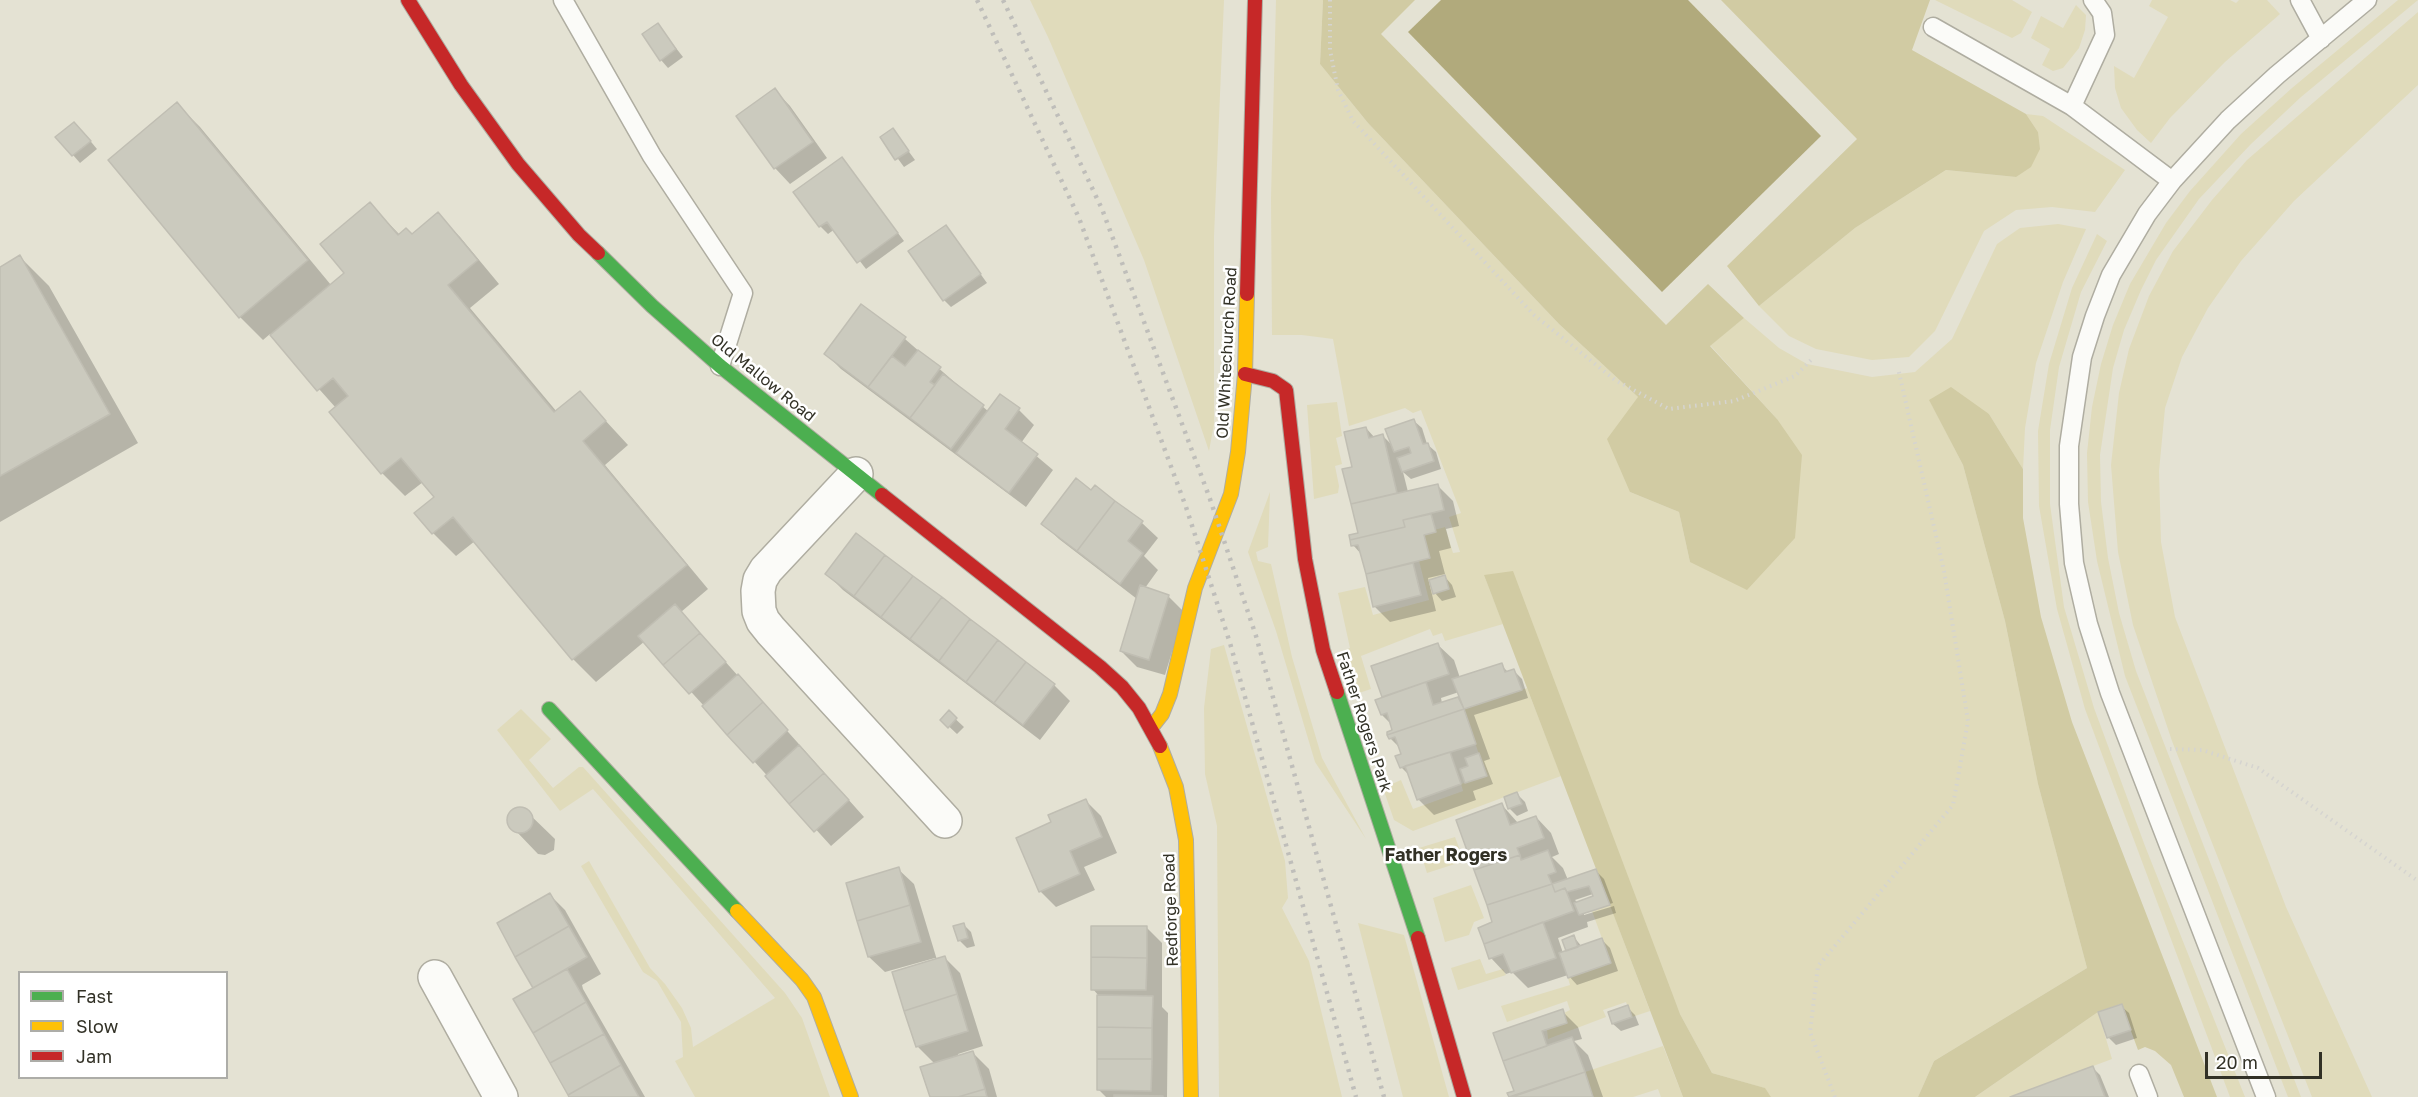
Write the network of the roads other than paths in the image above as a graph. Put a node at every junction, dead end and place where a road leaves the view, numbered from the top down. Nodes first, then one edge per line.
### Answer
1 (408, 0) edge
2 (563, 0) edge
3 (1255, 0) edge
4 (2093, 0) edge
5 (2300, 0) edge
6 (2367, 0) edge
7 (1933, 27) dead end
8 (2321, 39) junction
9 (2072, 106) junction
10 (2172, 181) junction
11 (720, 366) junction
12 (1245, 374) junction
13 (856, 474) junction
14 (549, 709) dead end
15 (1151, 728) junction
16 (945, 821) dead end
17 (435, 977) dead end
18 (2139, 1074) dead end
19 (501, 1097) edge
20 (850, 1097) edge
21 (1191, 1097) edge
22 (1464, 1097) edge
23 (2148, 1097) edge
24 (2266, 1097) edge

1 - 11 street, Old Mallow Road
2 - 11 lane
3 - 12 street, Old Whitechurch Road
4 - 9 lane
5 - 8 lane
6 - 8 lane
7 - 9 lane
8 - 10 lane
9 - 10 lane
10 - 24 lane
11 - 13 street, Old Mallow Road
12 - 15 street, Old Whitechurch Road
12 - 22 street, Father Rogers Park
13 - 15 street, Old Mallow Road
13 - 16 street
14 - 20 street
15 - 21 street, Redforge Road
17 - 19 street
18 - 23 lane

